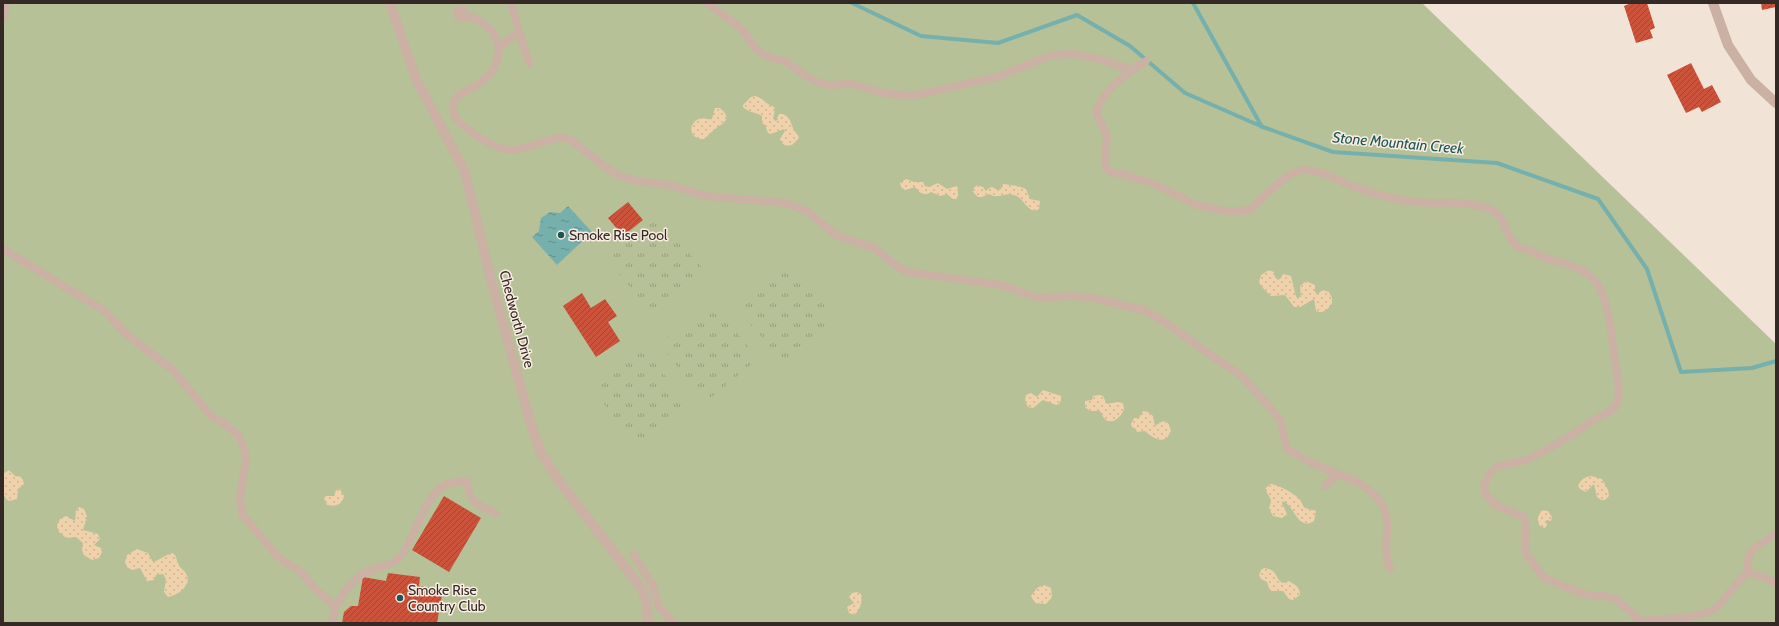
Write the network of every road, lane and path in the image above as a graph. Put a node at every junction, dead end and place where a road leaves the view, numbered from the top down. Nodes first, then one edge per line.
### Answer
1 (7, 3) edge
2 (390, 3) edge
3 (511, 3) edge
4 (707, 3) edge
5 (1713, 3) edge
6 (462, 12) dead end
7 (3, 17) edge
8 (519, 31) junction
9 (498, 46) junction
10 (1146, 62) dead end
11 (529, 63) dead end
12 (1131, 70) junction
13 (1776, 103) edge
14 (3, 249) edge
15 (1338, 474) junction
16 (1325, 486) dead end
17 (495, 513) dead end
18 (1776, 534) edge
19 (634, 555) dead end
20 (1390, 569) dead end
21 (1747, 572) junction
22 (1776, 584) edge
23 (332, 604) junction
24 (1638, 622) edge
25 (332, 623) edge
26 (648, 623) edge
27 (674, 623) edge

1 - 7 lane
2 - 26 street, Chedworth Drive
3 - 8 lane
4 - 12 lane
5 - 13 street
6 - 9 lane
8 - 9 lane
8 - 11 lane
9 - 15 lane
10 - 12 lane
12 - 24 lane
14 - 23 lane
15 - 16 lane
15 - 20 lane
17 - 23 lane
18 - 21 lane
19 - 27 lane
21 - 22 lane
21 - 24 lane
23 - 25 lane

